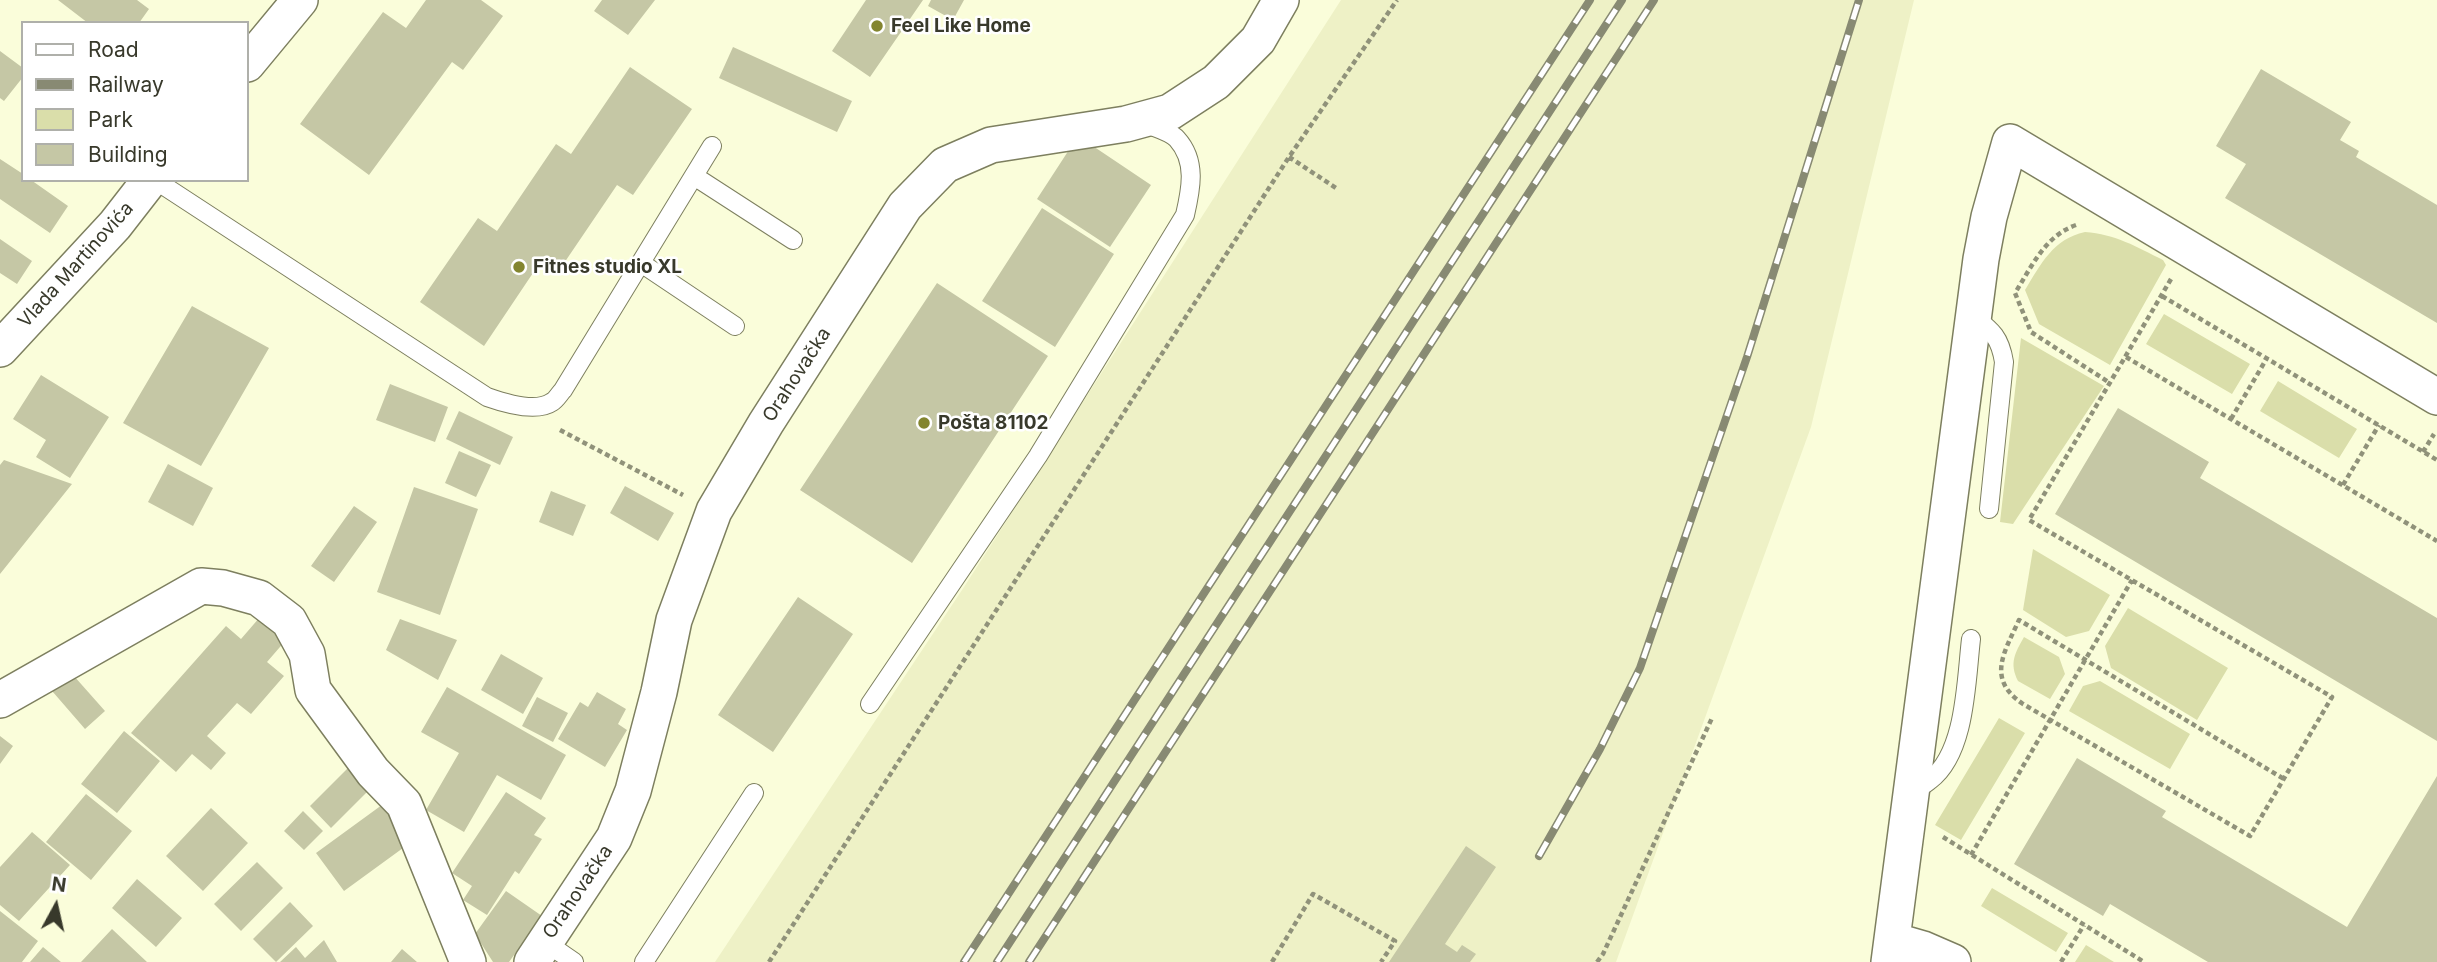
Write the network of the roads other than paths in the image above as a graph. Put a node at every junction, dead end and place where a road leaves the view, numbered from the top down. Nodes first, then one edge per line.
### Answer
1 (300, 0) edge
2 (1281, 0) edge
3 (248, 63) edge
4 (1139, 121) junction
5 (712, 146) dead end
6 (694, 176) junction
7 (151, 182) edge
8 (156, 182) edge
9 (793, 240) dead end
10 (641, 263) junction
11 (1973, 316) junction
12 (735, 326) dead end
13 (0, 349) edge
14 (2437, 397) edge
15 (1989, 509) dead end
16 (1971, 639) dead end
17 (0, 700) edge
18 (870, 704) dead end
19 (1911, 792) junction
20 (754, 793) dead end
21 (1890, 951) edge
22 (538, 952) edge
23 (468, 962) edge
24 (574, 962) edge
25 (644, 962) edge
26 (1953, 962) edge

1 - 3 street
2 - 4 street, Orahovačka
4 - 18 lane
4 - 22 street, Orahovačka
5 - 6 lane
6 - 9 lane
6 - 10 lane
7 - 13 street, Vlada Martinovića
8 - 10 lane
10 - 12 lane
11 - 14 street
11 - 15 lane
11 - 19 street
16 - 19 lane
17 - 23 street
19 - 21 street
20 - 25 lane
21 - 26 street
22 - 24 lane

